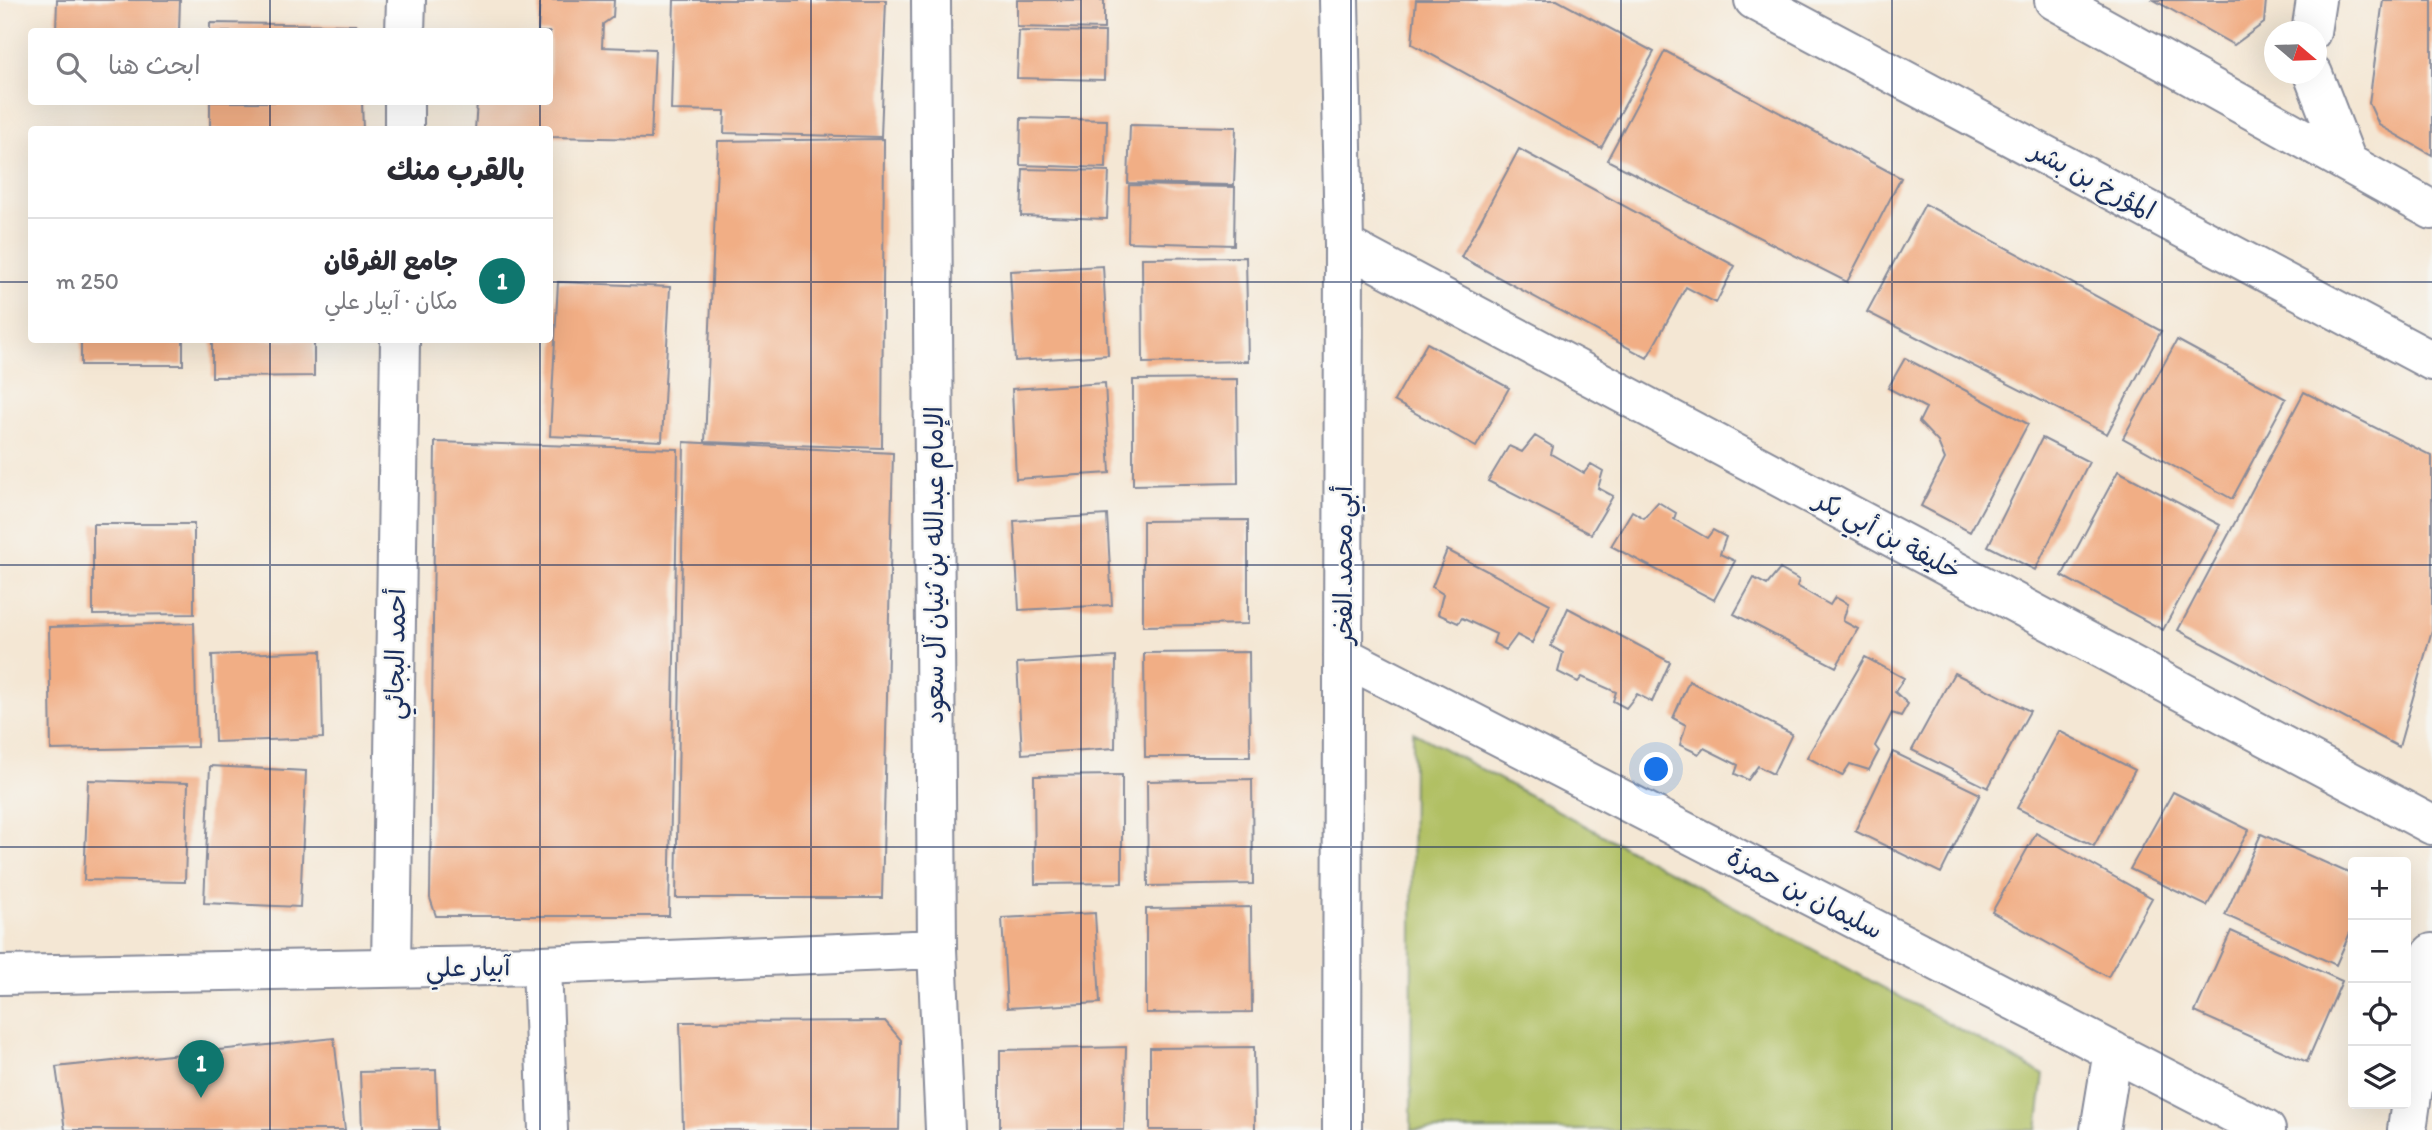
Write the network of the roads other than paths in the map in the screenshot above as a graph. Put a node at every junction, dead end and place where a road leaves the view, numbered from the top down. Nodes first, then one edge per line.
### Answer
1 (406, 0) edge
2 (931, 0) edge
3 (1339, 0) edge
4 (1754, 0) edge
5 (2054, 0) edge
6 (2316, 0) edge
7 (2313, 21) edge
8 (405, 28) edge
9 (2318, 84) edge
10 (404, 105) edge
11 (404, 126) edge
12 (2347, 162) junction
13 (2432, 210) edge
14 (1344, 245) junction
15 (400, 343) edge
16 (2432, 361) edge
17 (1343, 656) junction
18 (2432, 825) edge
19 (937, 949) junction
20 (2432, 953) edge
21 (542, 965) junction
22 (391, 968) junction
23 (0, 975) edge
24 (2113, 1051) junction
25 (548, 1130) edge
26 (945, 1130) edge
27 (1342, 1130) edge
28 (2100, 1130) edge
29 (2266, 1130) edge
30 (2407, 1130) edge

1 - 8 street
2 - 19 street, الإمام عبدالله بن ثنيان آل سعود
3 - 14 street, أبي محمد الفخر
4 - 16 street, المؤرخ بن بشر
5 - 12 street
6 - 7 street
9 - 12 street
10 - 11 street
12 - 13 street
14 - 17 street, أبي محمد الفخر
14 - 18 street, خليفة بن أبي بكر
15 - 22 street, أحمد البجائي
17 - 24 street, سليمان بن حمزة
17 - 27 street, أبي محمد الفخر
19 - 21 street, آبيار علي
19 - 26 street, الإمام عبدالله بن ثنيان آل سعود
20 - 30 street
21 - 22 street, آبيار علي
21 - 25 street
22 - 23 street, آبيار علي
24 - 28 street
24 - 29 street, سليمان بن حمزة

